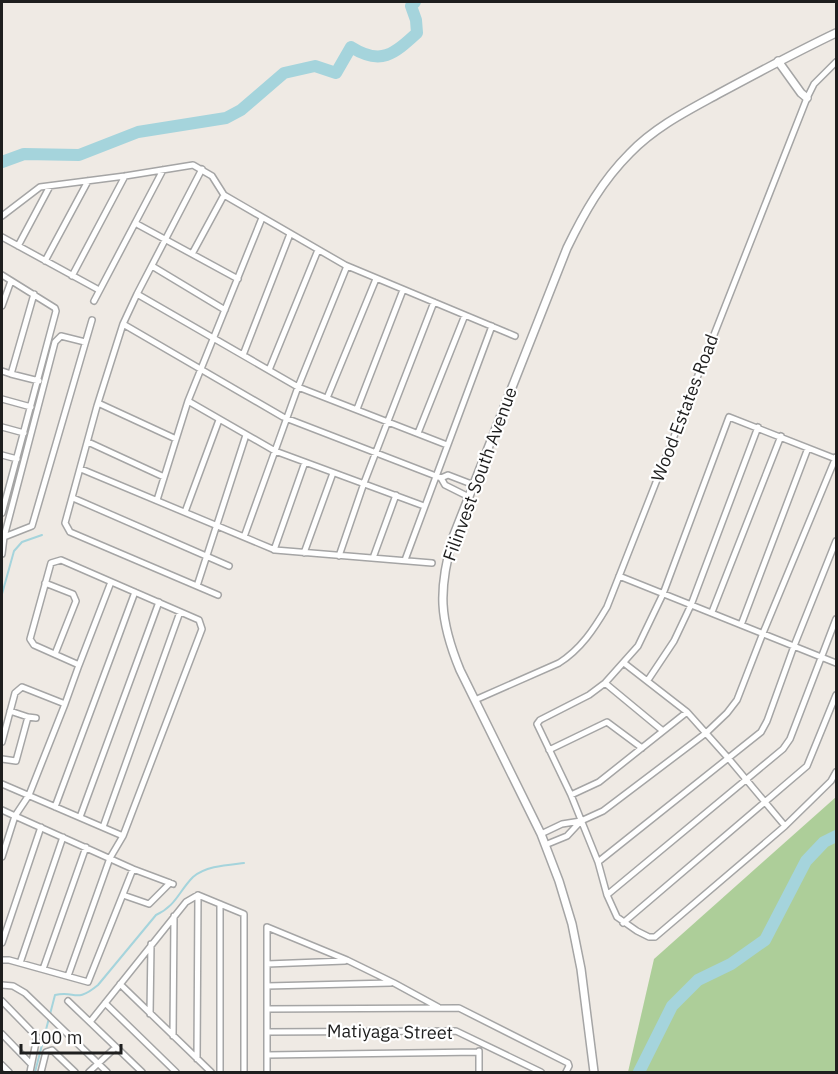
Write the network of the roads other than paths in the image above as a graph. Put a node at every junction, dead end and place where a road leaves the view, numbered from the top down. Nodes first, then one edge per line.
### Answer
1 (837, 33) edge
2 (778, 61) junction
3 (837, 62) edge
4 (807, 98) junction
5 (202, 169) junction
6 (163, 170) junction
7 (125, 176) junction
8 (88, 181) junction
9 (50, 186) junction
10 (224, 195) junction
11 (2, 216) edge
12 (262, 218) junction
13 (135, 223) junction
14 (290, 234) junction
15 (2, 237) edge
16 (165, 240) junction
17 (18, 246) junction
18 (318, 250) junction
19 (192, 254) junction
20 (45, 261) junction
21 (152, 266) junction
22 (347, 266) junction
23 (2, 275) edge
24 (72, 276) junction
25 (238, 279) junction
26 (376, 279) junction
27 (11, 281) junction
28 (99, 290) junction
29 (403, 290) junction
30 (34, 294) junction
31 (136, 294) junction
32 (94, 301) dead end
33 (434, 302) junction
34 (2, 307) edge
35 (225, 310) junction
36 (465, 315) junction
37 (92, 320) dead end
38 (123, 324) junction
39 (492, 326) junction
40 (515, 336) dead end
41 (214, 338) junction
42 (86, 342) junction
43 (243, 355) junction
44 (45, 369) junction
45 (201, 370) junction
46 (269, 370) junction
47 (2, 371) edge
48 (11, 374) junction
49 (39, 381) junction
50 (298, 387) junction
51 (327, 398) junction
52 (2, 399) edge
53 (189, 401) junction
54 (98, 403) junction
55 (31, 407) junction
56 (357, 409) junction
57 (286, 419) junction
58 (219, 420) junction
59 (388, 421) junction
60 (2, 426) edge
61 (758, 428) junction
62 (24, 433) junction
63 (418, 433) junction
64 (246, 435) junction
65 (782, 436) junction
66 (176, 439) junction
67 (88, 442) junction
68 (447, 445) junction
69 (808, 448) junction
70 (275, 451) junction
71 (376, 452) junction
72 (2, 455) edge
73 (836, 458) edge
74 (16, 459) junction
75 (304, 462) junction
76 (81, 469) junction
77 (333, 472) junction
78 (164, 477) junction
79 (438, 477) junction
80 (2, 482) edge
81 (364, 483) junction
82 (9, 484) junction
83 (474, 485) junction
84 (396, 495) junction
85 (469, 497) junction
86 (73, 498) junction
87 (157, 500) junction
88 (424, 506) junction
89 (2, 511) edge
90 (185, 512) junction
91 (217, 525) junction
92 (3, 537) edge
93 (244, 537) junction
94 (837, 541) edge
95 (2, 547) edge
96 (274, 549) junction
97 (304, 553) junction
98 (2, 554) edge
99 (339, 556) junction
100 (206, 557) junction
101 (373, 558) junction
102 (405, 561) junction
103 (432, 563) dead end
104 (229, 566) dead end
105 (619, 576) junction
106 (111, 582) junction
107 (45, 583) junction
108 (197, 586) junction
109 (135, 592) junction
110 (218, 594) dead end
111 (663, 594) junction
112 (159, 602) junction
113 (691, 605) junction
114 (180, 612) junction
115 (712, 612) junction
116 (837, 619) edge
117 (741, 625) junction
118 (763, 633) junction
119 (794, 646) junction
120 (55, 654) junction
121 (821, 657) junction
122 (624, 663) junction
123 (837, 663) edge
124 (79, 665) junction
125 (648, 680) junction
126 (605, 683) junction
127 (837, 695) edge
128 (475, 700) junction
129 (65, 704) junction
130 (10, 711) junction
131 (687, 712) junction
132 (28, 717) junction
133 (36, 718) dead end
134 (663, 731) junction
135 (706, 733) junction
136 (2, 742) edge
137 (642, 748) junction
138 (549, 750) junction
139 (2, 759) edge
140 (729, 759) junction
141 (837, 772) edge
142 (746, 779) junction
143 (2, 784) edge
144 (29, 795) junction
145 (571, 795) junction
146 (765, 802) junction
147 (56, 807) junction
148 (2, 810) edge
149 (15, 816) junction
150 (80, 817) junction
151 (581, 821) junction
152 (785, 826) junction
153 (41, 827) junction
154 (103, 827) junction
155 (541, 834) junction
156 (123, 836) junction
157 (5, 837) edge
158 (63, 837) junction
159 (546, 845) junction
160 (86, 848) junction
161 (2, 857) edge
162 (110, 858) junction
163 (598, 862) junction
164 (133, 869) junction
165 (123, 895) junction
166 (198, 895) junction
167 (607, 895) junction
168 (220, 904) junction
169 (174, 916) junction
170 (623, 923) junction
171 (2, 943) edge
172 (152, 944) junction
173 (2, 960) edge
174 (346, 960) junction
175 (20, 963) junction
176 (267, 964) junction
177 (43, 969) junction
178 (68, 976) junction
179 (394, 983) junction
180 (120, 984) junction
181 (2, 985) edge
182 (267, 986) junction
183 (2, 1001) edge
184 (68, 1001) dead end
185 (105, 1003) junction
186 (438, 1007) junction
187 (267, 1009) junction
188 (150, 1014) junction
189 (90, 1022) junction
190 (267, 1032) junction
191 (2, 1034) edge
192 (173, 1036) junction
193 (481, 1044) junction
194 (116, 1047) junction
195 (479, 1052) junction
196 (267, 1055) junction
197 (197, 1059) junction
198 (31, 1064) junction
199 (98, 1064) junction
200 (2, 1065) edge
201 (9, 1072) edge
202 (30, 1072) edge
203 (41, 1072) edge
204 (75, 1072) edge
205 (89, 1072) edge
206 (107, 1072) edge
207 (142, 1072) edge
208 (176, 1072) edge
209 (211, 1072) edge
210 (220, 1072) edge
211 (244, 1072) edge
212 (267, 1072) edge
213 (479, 1072) edge
214 (540, 1072) edge
215 (566, 1072) edge
216 (594, 1072) edge

1 - 2 street, Filinvest South Avenue
2 - 4 street
2 - 83 street, Filinvest South Avenue
3 - 4 street, Wood Estates Road
4 - 105 street, Wood Estates Road
5 - 6 street
5 - 10 street
5 - 16 street
6 - 7 street
6 - 13 street
7 - 8 street
7 - 24 street
8 - 9 street
8 - 20 street
9 - 11 street
9 - 17 street
10 - 12 street
10 - 19 street
12 - 14 street
12 - 25 street
13 - 16 street
13 - 28 street
14 - 18 street
14 - 43 street
15 - 17 street
16 - 19 street
16 - 21 street
17 - 20 street
18 - 22 street
18 - 46 street
19 - 25 street
20 - 24 street
21 - 31 street
21 - 35 street
22 - 26 street
22 - 50 street
23 - 27 street
24 - 28 street
25 - 35 street
26 - 29 street
26 - 51 street
27 - 30 street
27 - 34 street
28 - 32 street
29 - 33 street
29 - 56 street
30 - 44 street
30 - 48 street
31 - 38 street
31 - 41 street
33 - 36 street
33 - 59 street
35 - 41 street
36 - 39 street
36 - 63 street
37 - 42 street
38 - 45 street
38 - 54 street
39 - 40 street
39 - 68 street
41 - 43 street
41 - 45 street
42 - 44 street
42 - 92 street
43 - 46 street
44 - 49 street
44 - 92 street
45 - 53 street
45 - 57 street
46 - 50 street
47 - 48 street
48 - 49 street
49 - 55 street
50 - 51 street
50 - 57 street
51 - 56 street
52 - 55 street
53 - 58 street
53 - 66 street
54 - 66 street
54 - 67 street
55 - 62 street
56 - 59 street
57 - 70 street
57 - 71 street
58 - 64 street
58 - 90 street
59 - 63 street
59 - 71 street
60 - 62 street
61 - 65 street
61 - 111 street
61 - 113 street
62 - 74 street
63 - 68 street
64 - 70 street
64 - 91 street
65 - 69 street
65 - 115 street
66 - 78 street
67 - 76 street
67 - 78 street
68 - 79 street
69 - 73 street
69 - 117 street
70 - 75 street
70 - 93 street
71 - 79 street
71 - 81 street
72 - 74 street
73 - 118 street
74 - 82 street
75 - 77 street
75 - 96 street
76 - 86 street
76 - 87 street
77 - 81 street
77 - 97 street
78 - 87 street
79 - 83 street
79 - 85 street
79 - 88 street
80 - 82 street
81 - 84 street
81 - 99 street
82 - 89 street
83 - 85 street, Filinvest South Avenue
84 - 88 street
84 - 101 street
85 - 128 street, Filinvest South Avenue
86 - 100 street
86 - 108 street
87 - 90 street
88 - 102 street
90 - 91 street
91 - 93 street
91 - 100 street
92 - 95 street
93 - 96 street
94 - 119 street
95 - 98 street
96 - 97 street
97 - 99 street
99 - 101 street
100 - 104 street
100 - 108 street
101 - 102 street
102 - 103 street
105 - 111 street
105 - 128 street, Wood Estates Road
106 - 107 street
106 - 109 street
106 - 124 street
107 - 120 street
107 - 120 street
108 - 110 street
109 - 112 street
109 - 147 street
111 - 113 street
111 - 122 street
112 - 114 street
112 - 150 street
113 - 115 street
113 - 125 street
114 - 154 street
114 - 156 street
115 - 117 street
116 - 121 street
117 - 118 street
118 - 119 street
118 - 135 street
119 - 121 street
119 - 140 street
120 - 124 street
121 - 123 street
121 - 142 street
122 - 125 street
122 - 126 street
124 - 129 street
125 - 131 street
126 - 134 street
126 - 138 street
127 - 146 street
128 - 155 street, Filinvest South Avenue
129 - 130 street
129 - 144 street
130 - 132 street
130 - 136 street
131 - 134 street
131 - 135 street
132 - 133 street
132 - 139 street
134 - 137 street
135 - 140 street
135 - 151 street
137 - 138 street
137 - 145 street
138 - 145 street
140 - 142 street
140 - 163 street
141 - 152 street
142 - 146 street
142 - 167 street
143 - 144 street
144 - 147 street
144 - 149 street
145 - 151 street
146 - 152 street
146 - 170 street
147 - 150 street
148 - 149 street
149 - 153 street
149 - 157 street
150 - 154 street
151 - 155 street
151 - 159 street
151 - 163 street
152 - 170 street
153 - 158 street
153 - 171 street
154 - 156 street
155 - 159 street, Filinvest South Avenue
156 - 162 street
157 - 161 street
158 - 160 street
158 - 175 street
159 - 216 street, Filinvest South Avenue
160 - 162 street
160 - 177 street
162 - 164 street
162 - 178 street
163 - 167 street
164 - 165 street
164 - 165 street
165 - 178 street
166 - 168 street
166 - 169 street
166 - 197 street
167 - 170 street
168 - 210 street
168 - 211 street
169 - 172 street
169 - 192 street
172 - 180 street
172 - 188 street
173 - 175 street
174 - 176 street
174 - 176 street
174 - 179 street
175 - 177 street
176 - 182 street
177 - 178 street
179 - 182 street
179 - 186 street
180 - 185 street
180 - 188 street
181 - 199 street
182 - 187 street
183 - 198 street
184 - 189 street
185 - 189 street
185 - 208 street
186 - 187 street
186 - 215 street
187 - 190 street
188 - 192 street
189 - 194 street
190 - 193 street, Matiyaga Street
190 - 196 street
191 - 198 street
192 - 197 street
193 - 195 street
193 - 214 street, Matiyaga Street
194 - 199 street
194 - 207 street
195 - 196 street
195 - 213 street
196 - 212 street
197 - 209 street
198 - 202 street
199 - 205 street
199 - 206 street
200 - 201 street
203 - 204 street

